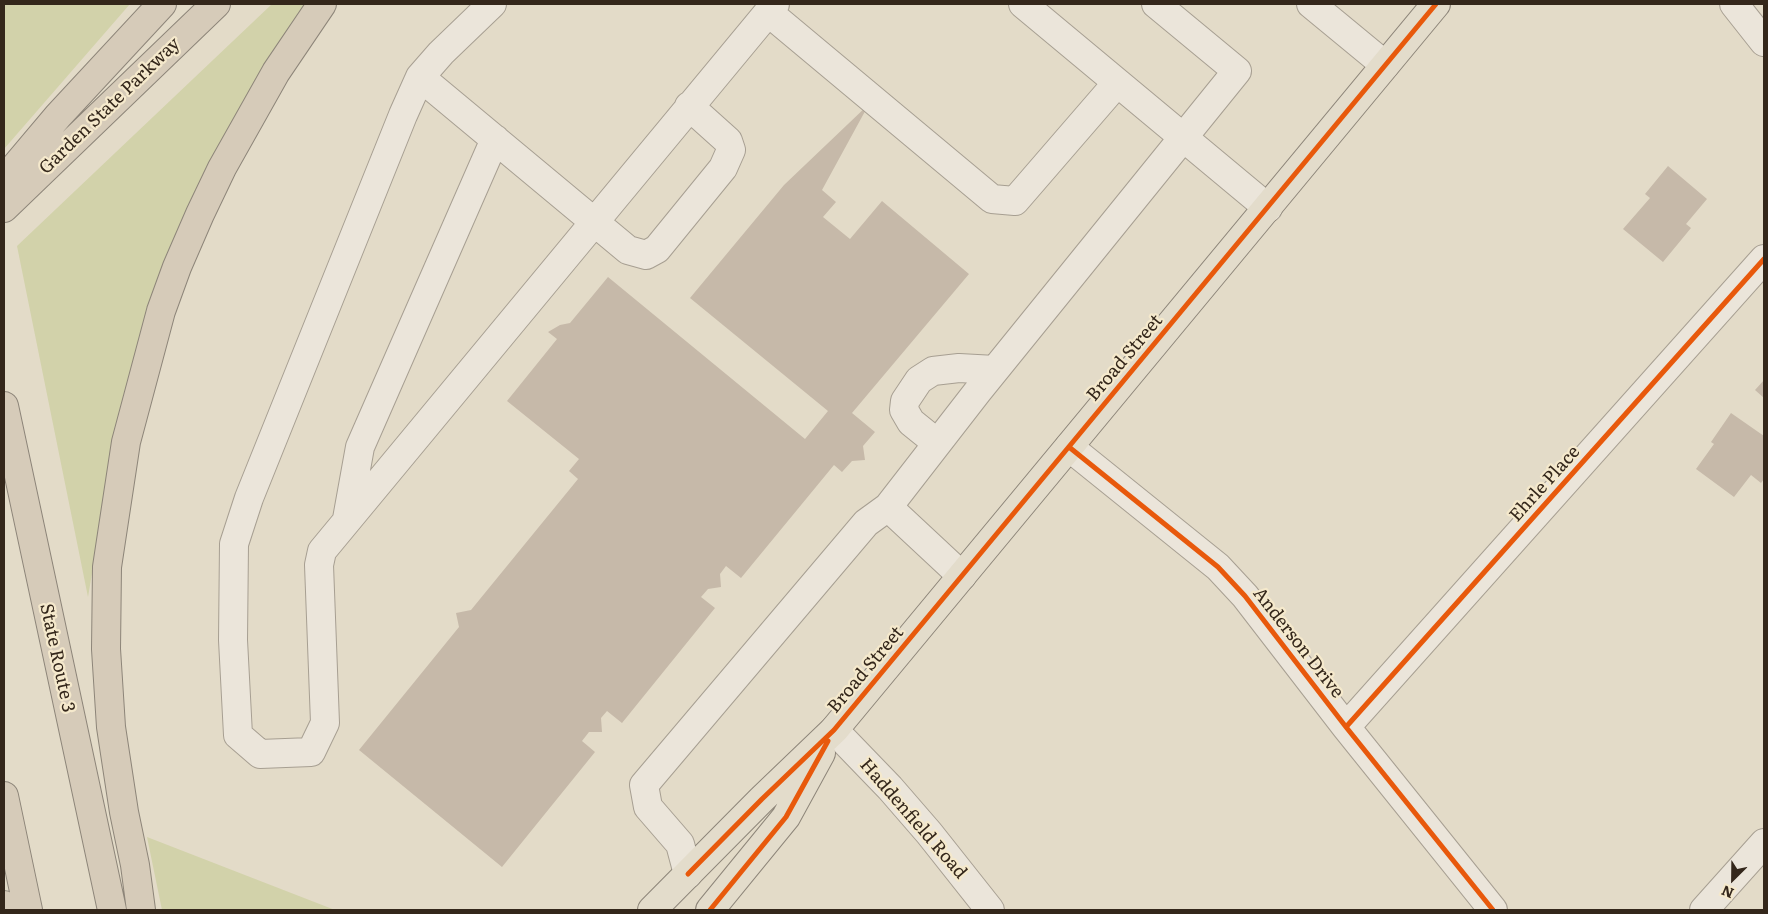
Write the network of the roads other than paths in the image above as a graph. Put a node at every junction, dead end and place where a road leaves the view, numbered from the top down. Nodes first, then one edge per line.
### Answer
1 (162, 4) edge
2 (216, 4) edge
3 (322, 4) edge
4 (492, 4) edge
5 (1024, 4) edge
6 (1156, 4) edge
7 (1312, 4) edge
8 (1436, 4) edge
9 (1734, 4) edge
10 (771, 8) edge
11 (1764, 42) edge
12 (1385, 65) junction
13 (420, 77) junction
14 (1117, 83) junction
15 (689, 106) junction
16 (1183, 138) junction
17 (495, 139) junction
18 (4, 180) edge
19 (4, 208) edge
20 (1268, 208) junction
21 (593, 221) junction
22 (1764, 259) edge
23 (995, 370) junction
24 (4, 406) edge
25 (937, 443) junction
26 (1069, 447) junction
27 (888, 507) junction
28 (346, 520) junction
29 (962, 576) junction
30 (1346, 727) junction
31 (834, 730) junction
32 (4, 796) edge
33 (1764, 843) edge
34 (688, 874) junction
35 (4, 905) edge
36 (5, 910) edge
37 (28, 910) edge
38 (112, 910) edge
39 (140, 910) edge
40 (652, 910) edge
41 (710, 910) edge
42 (990, 910) edge
43 (1493, 910) edge
44 (1704, 910) edge

1 - 18 highway
2 - 19 highway, Garden State Parkway
3 - 39 highway
4 - 13 street
5 - 14 street
6 - 16 street
7 - 12 street
8 - 12 main road, Broad Street
9 - 11 street
10 - 14 street
10 - 15 street
12 - 20 main road, Broad Street
13 - 17 street
13 - 28 street
14 - 16 street
15 - 21 street
15 - 21 street
16 - 20 street
16 - 23 street
17 - 21 street
17 - 28 street
20 - 26 main road, Broad Street
21 - 28 street
22 - 30 street, Ehrle Place
23 - 25 street
23 - 25 street
24 - 38 highway, State Route 3
25 - 27 street
26 - 29 main road, Broad Street
26 - 30 street, Anderson Drive
27 - 29 street
27 - 34 street
29 - 31 main road, Broad Street
30 - 43 street, Anderson Drive
31 - 34 main road, Broad Street
31 - 41 main road, Broad Street
31 - 42 street, Haddenfield Road
32 - 37 highway
33 - 44 street
34 - 40 main road, Broad Street
35 - 36 highway

